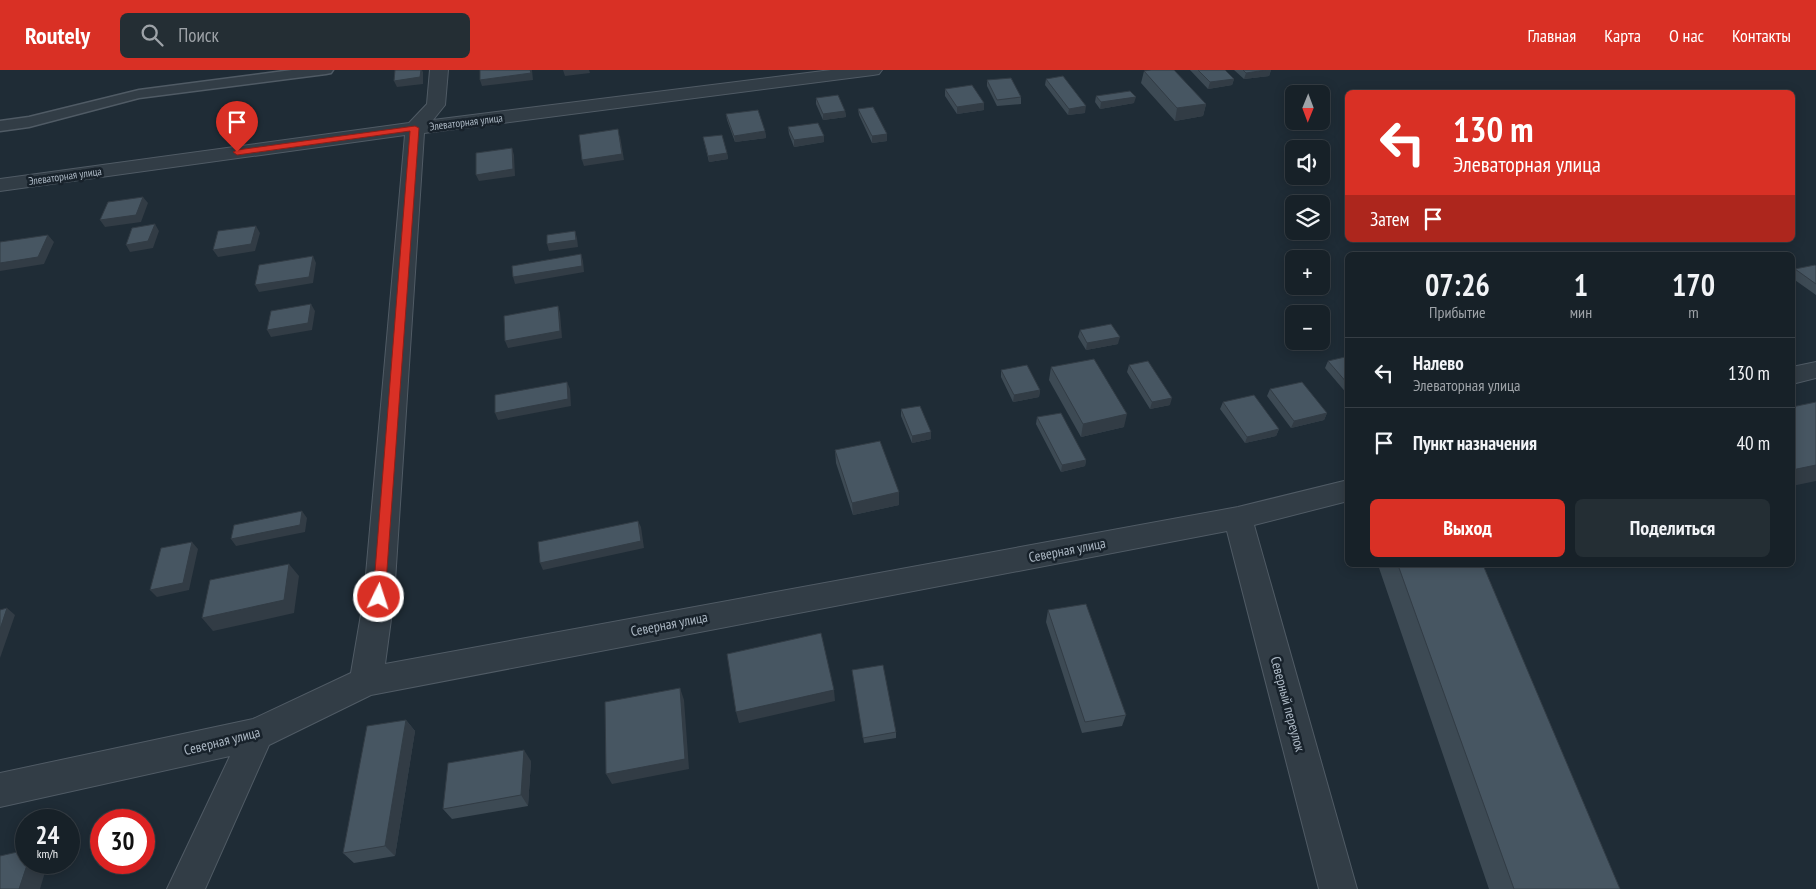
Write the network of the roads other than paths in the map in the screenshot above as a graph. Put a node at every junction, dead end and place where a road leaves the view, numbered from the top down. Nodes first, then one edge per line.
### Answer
1 (326, 70) edge
2 (439, 70) edge
3 (873, 70) edge
4 (0, 126) edge
5 (415, 128) junction
6 (0, 185) edge
7 (1816, 370) edge
8 (1795, 375) edge
9 (1345, 491) edge
10 (1238, 518) junction
11 (366, 682) junction
12 (257, 734) junction
13 (0, 790) edge
14 (186, 889) edge
15 (1338, 889) edge

1 - 4 lane
2 - 5 street
3 - 5 street, Элеваторная улица
5 - 6 street, Элеваторная улица
5 - 11 street
7 - 8 street
9 - 10 street, Северная улица
10 - 11 street, Северная улица
10 - 15 street, Северный переулок
11 - 12 street, Северная улица
12 - 13 street, Северная улица
12 - 14 street

